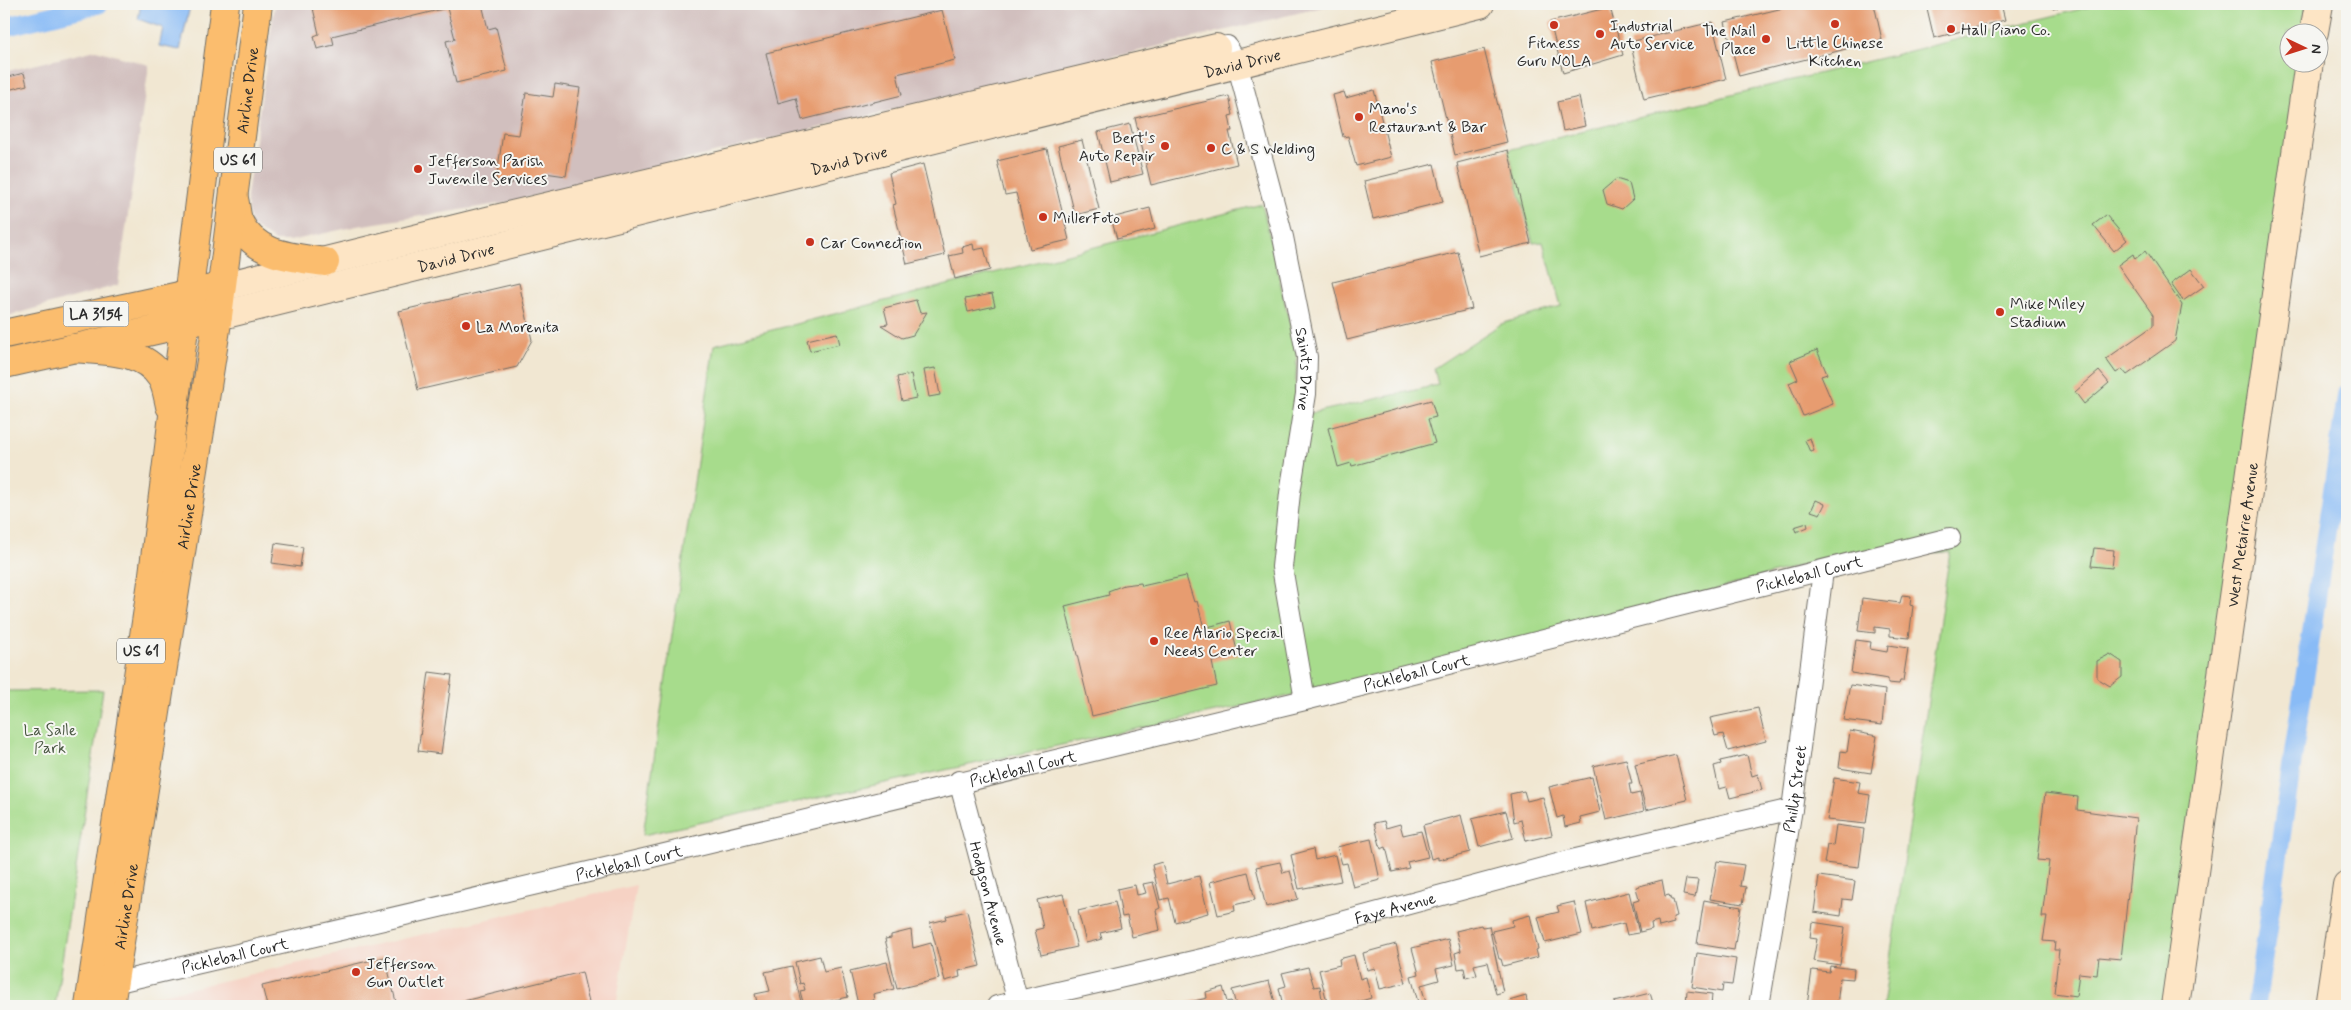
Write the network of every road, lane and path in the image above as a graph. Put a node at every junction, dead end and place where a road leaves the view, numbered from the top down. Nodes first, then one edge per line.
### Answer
1 (225, 4) edge
2 (258, 4) edge
3 (1405, 4) edge
4 (1480, 4) edge
5 (2319, 4) edge
6 (2316, 22) edge
7 (1232, 54) junction
8 (2308, 72) edge
9 (233, 194) junction
10 (325, 262) junction
11 (221, 287) junction
12 (188, 295) junction
13 (218, 316) junction
14 (183, 323) junction
15 (4, 334) edge
16 (72, 348) junction
17 (4, 364) edge
18 (172, 415) junction
19 (1950, 538) dead end
20 (1823, 571) junction
21 (1305, 700) junction
22 (959, 781) junction
23 (1792, 809) junction
24 (2347, 885) edge
25 (106, 990) edge
26 (1018, 1004) edge
27 (89, 1006) edge
28 (997, 1006) edge
29 (1759, 1006) edge
30 (2174, 1006) edge
31 (2329, 1006) edge

1 - 12 main road, Airline Drive / US 61
2 - 9 main road, Airline Drive / US 61
3 - 7 main road, David Drive
4 - 7 main road, David Drive
5 - 6 main road
7 - 10 main road, David Drive
7 - 13 main road, David Drive
7 - 21 street, Saints Drive
8 - 30 main road, West Metairie Avenue
9 - 10 main road
9 - 11 main road, Airline Drive / US 61
10 - 11 main road, David Drive
11 - 12 main road, LA 3154
11 - 13 main road, Airline Drive / US 61
12 - 14 main road, Airline Drive / US 61
12 - 15 main road, LA 3154
13 - 14 main road, LA 3154
13 - 25 main road, Airline Drive / US 61
14 - 16 main road, LA 3154
14 - 18 main road, Airline Drive / US 61
16 - 17 main road, LA 3154
16 - 18 main road
18 - 25 main road, Airline Drive / US 61
19 - 20 street, Pickleball Court
20 - 21 street, Pickleball Court
20 - 23 street, Phillip Street
21 - 22 street, Pickleball Court
22 - 25 street, Pickleball Court
22 - 26 street, Hodgson Avenue
23 - 26 street, Faye Avenue
23 - 29 street, Phillip Street
24 - 31 main road
25 - 27 main road, Airline Drive / US 61
26 - 28 street, Faye Avenue

